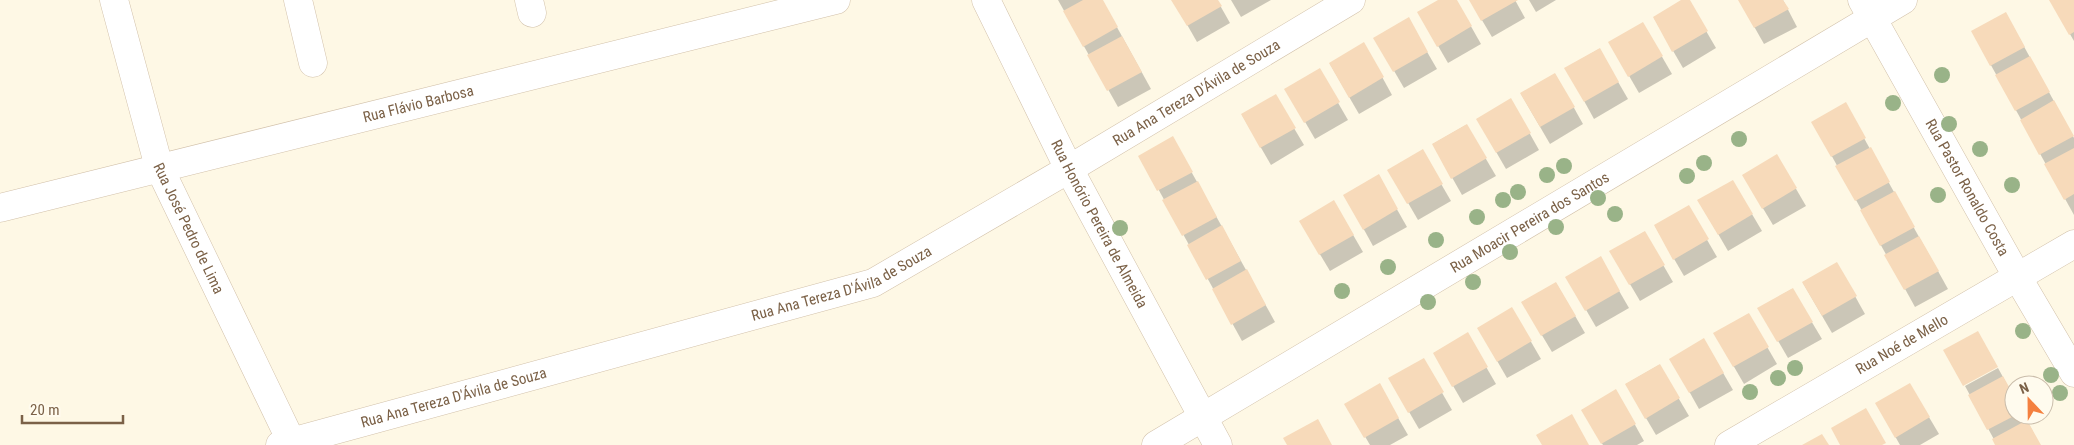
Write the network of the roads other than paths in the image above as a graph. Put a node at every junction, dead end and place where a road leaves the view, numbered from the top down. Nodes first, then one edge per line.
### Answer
1 (114, 0) edge
2 (298, 0) edge
3 (836, 0) edge
4 (986, 0) edge
5 (1351, 0) edge
6 (1903, 0) edge
7 (1867, 9) edge
8 (313, 63) dead end
9 (159, 167) junction
10 (1069, 169) junction
11 (0, 208) edge
12 (2074, 244) edge
13 (2018, 278) junction
14 (2074, 373) edge
15 (1204, 418) junction
16 (288, 444) edge
17 (1156, 445) edge
18 (1218, 445) edge
19 (1729, 445) edge

1 - 9 street, Rua José Pedro de Lima
2 - 8 street
3 - 9 street, Rua Flávio Barbosa
4 - 10 street, Rua Honório Pereira de Almeida
5 - 10 street, Rua Ana Tereza D'Ávila de Souza
6 - 7 street, Rua Moacir Pereira dos Santos
7 - 13 street, Rua Pastor Ronaldo Costa
7 - 15 street, Rua Moacir Pereira dos Santos
9 - 11 street, Rua Flávio Barbosa
9 - 16 street, Rua José Pedro de Lima
10 - 15 street, Rua Honório Pereira de Almeida
10 - 16 street, Rua Ana Tereza D'Ávila de Souza
12 - 13 street, Rua Noé de Mello
13 - 14 street, Rua Pastor Ronaldo Costa
13 - 19 street, Rua Noé de Mello
15 - 17 street, Rua Moacir Pereira dos Santos
15 - 18 street, Rua Honório Pereira de Almeida

